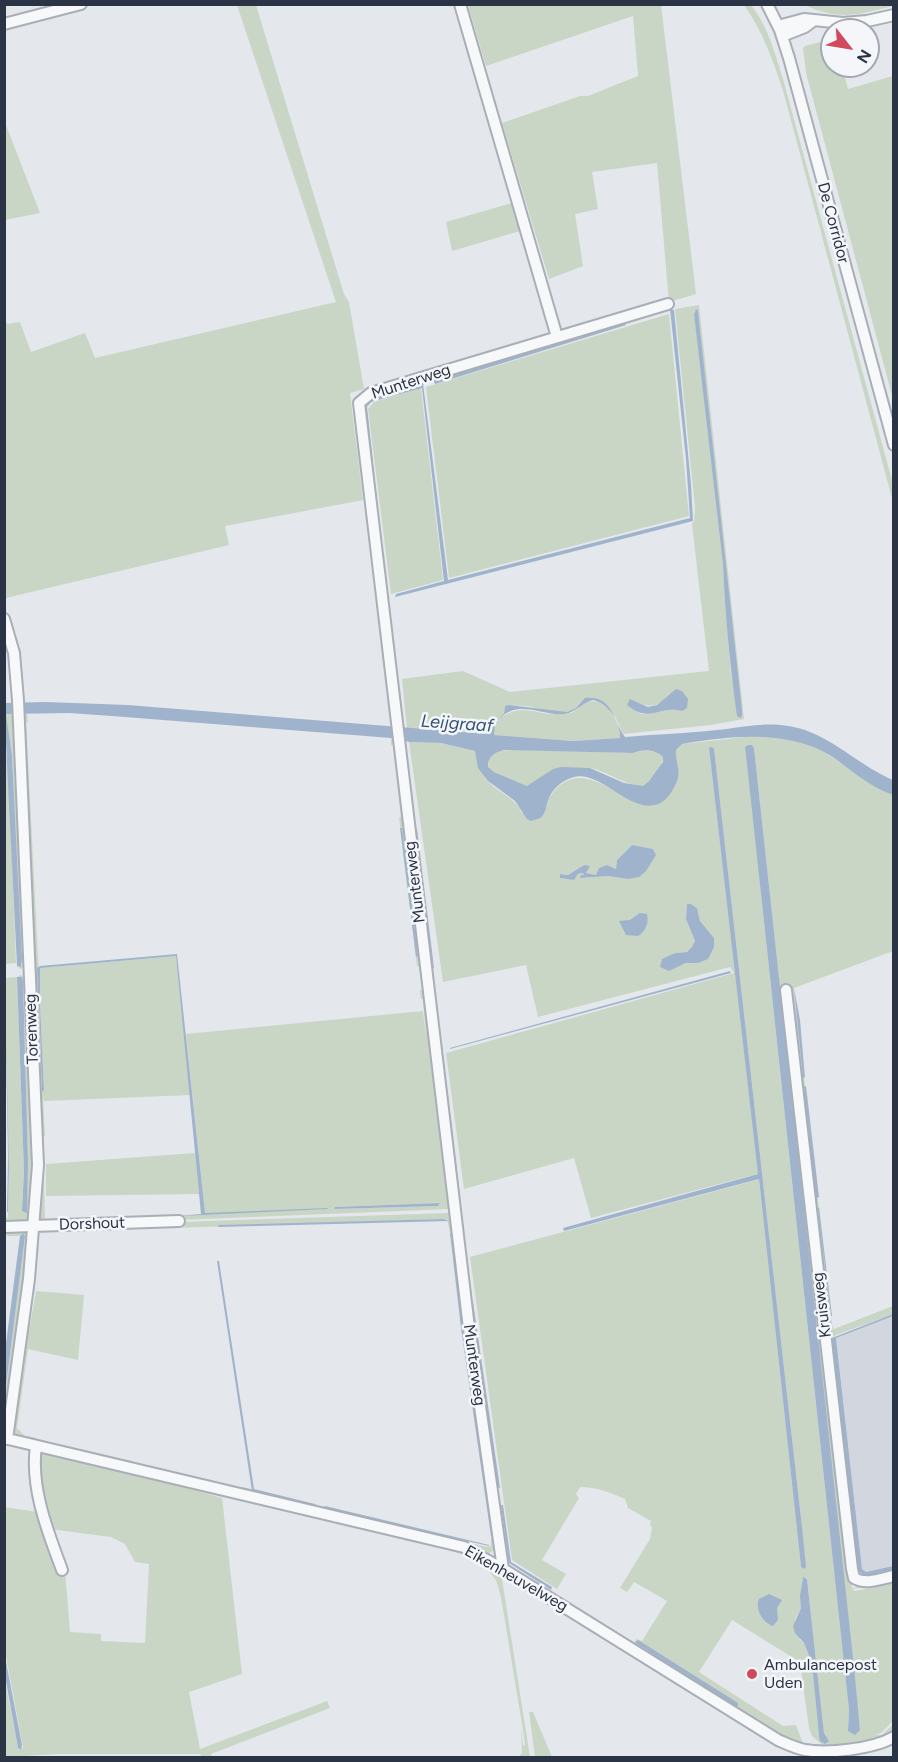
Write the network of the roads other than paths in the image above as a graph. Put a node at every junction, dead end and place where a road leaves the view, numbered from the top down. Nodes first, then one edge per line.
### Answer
1 (81, 4) edge
2 (460, 4) edge
3 (766, 4) edge
4 (894, 15) edge
5 (4, 24) edge
6 (780, 31) junction
7 (668, 304) dead end
8 (556, 337) junction
9 (894, 445) edge
10 (4, 620) edge
11 (786, 990) dead end
12 (179, 1221) dead end
13 (34, 1226) junction
14 (4, 1227) edge
15 (6, 1439) edge
16 (36, 1446) junction
17 (503, 1569) junction
18 (62, 1570) dead end
19 (894, 1576) edge
20 (894, 1737) edge

1 - 5 street
2 - 8 street
3 - 6 street, De Corridor
4 - 6 street
6 - 9 street, De Corridor
7 - 8 street, Munterweg
8 - 17 street, Munterweg
10 - 13 street, Torenweg
11 - 19 street, Kruisweg
12 - 13 street, Dorshout
13 - 14 street, Dorshout
13 - 15 street, Torenweg
15 - 16 street, Eikenheuvelweg
16 - 17 street, Eikenheuvelweg
16 - 18 street
17 - 20 street, Eikenheuvelweg

